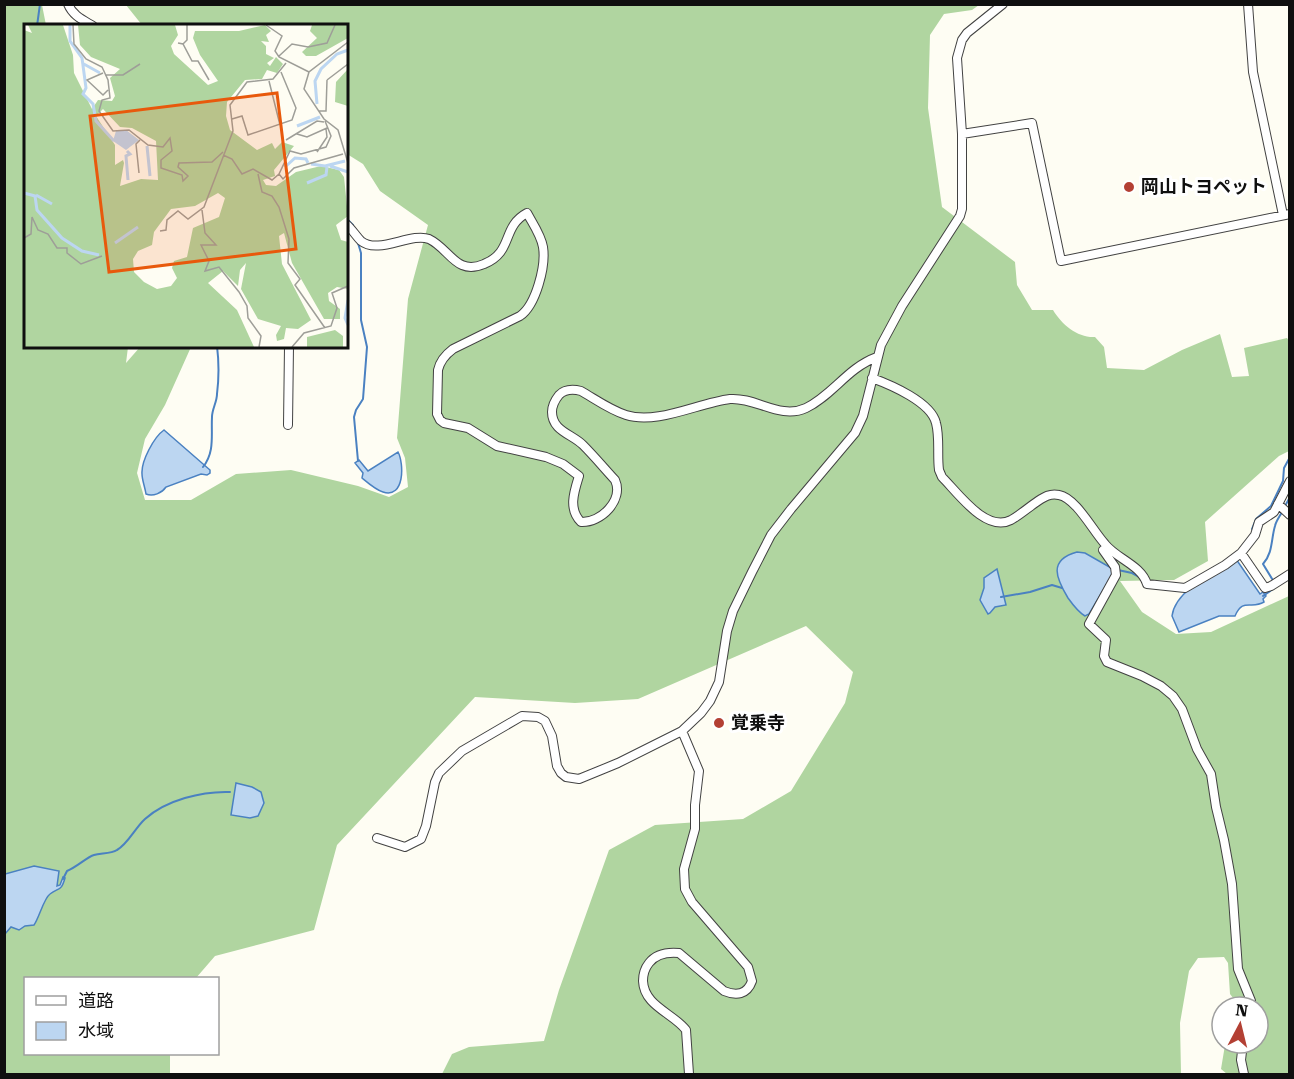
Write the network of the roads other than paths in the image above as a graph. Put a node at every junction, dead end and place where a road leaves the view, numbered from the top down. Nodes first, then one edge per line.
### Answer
1 (68, 4) edge
2 (1003, 4) edge
3 (1248, 4) edge
4 (90, 24) edge
5 (962, 134) junction
6 (1286, 214) edge
7 (348, 226) edge
8 (289, 348) edge
9 (877, 357) junction
10 (872, 378) junction
11 (288, 424) dead end
12 (1290, 481) edge
13 (1278, 504) junction
14 (1290, 515) edge
15 (1096, 535) junction
16 (1241, 553) junction
17 (1290, 574) edge
18 (682, 731) junction
19 (377, 838) dead end
20 (1249, 995) edge
21 (1241, 1055) edge
22 (689, 1074) edge
23 (1244, 1074) edge

1 - 4 street
2 - 5 street
3 - 6 street
5 - 6 street
5 - 9 street
7 - 9 street
8 - 11 street
9 - 10 street
10 - 15 street
10 - 18 street
12 - 13 street
13 - 14 street
13 - 16 street
15 - 16 street
15 - 20 street
16 - 17 street
18 - 19 street
18 - 22 street
21 - 23 street

